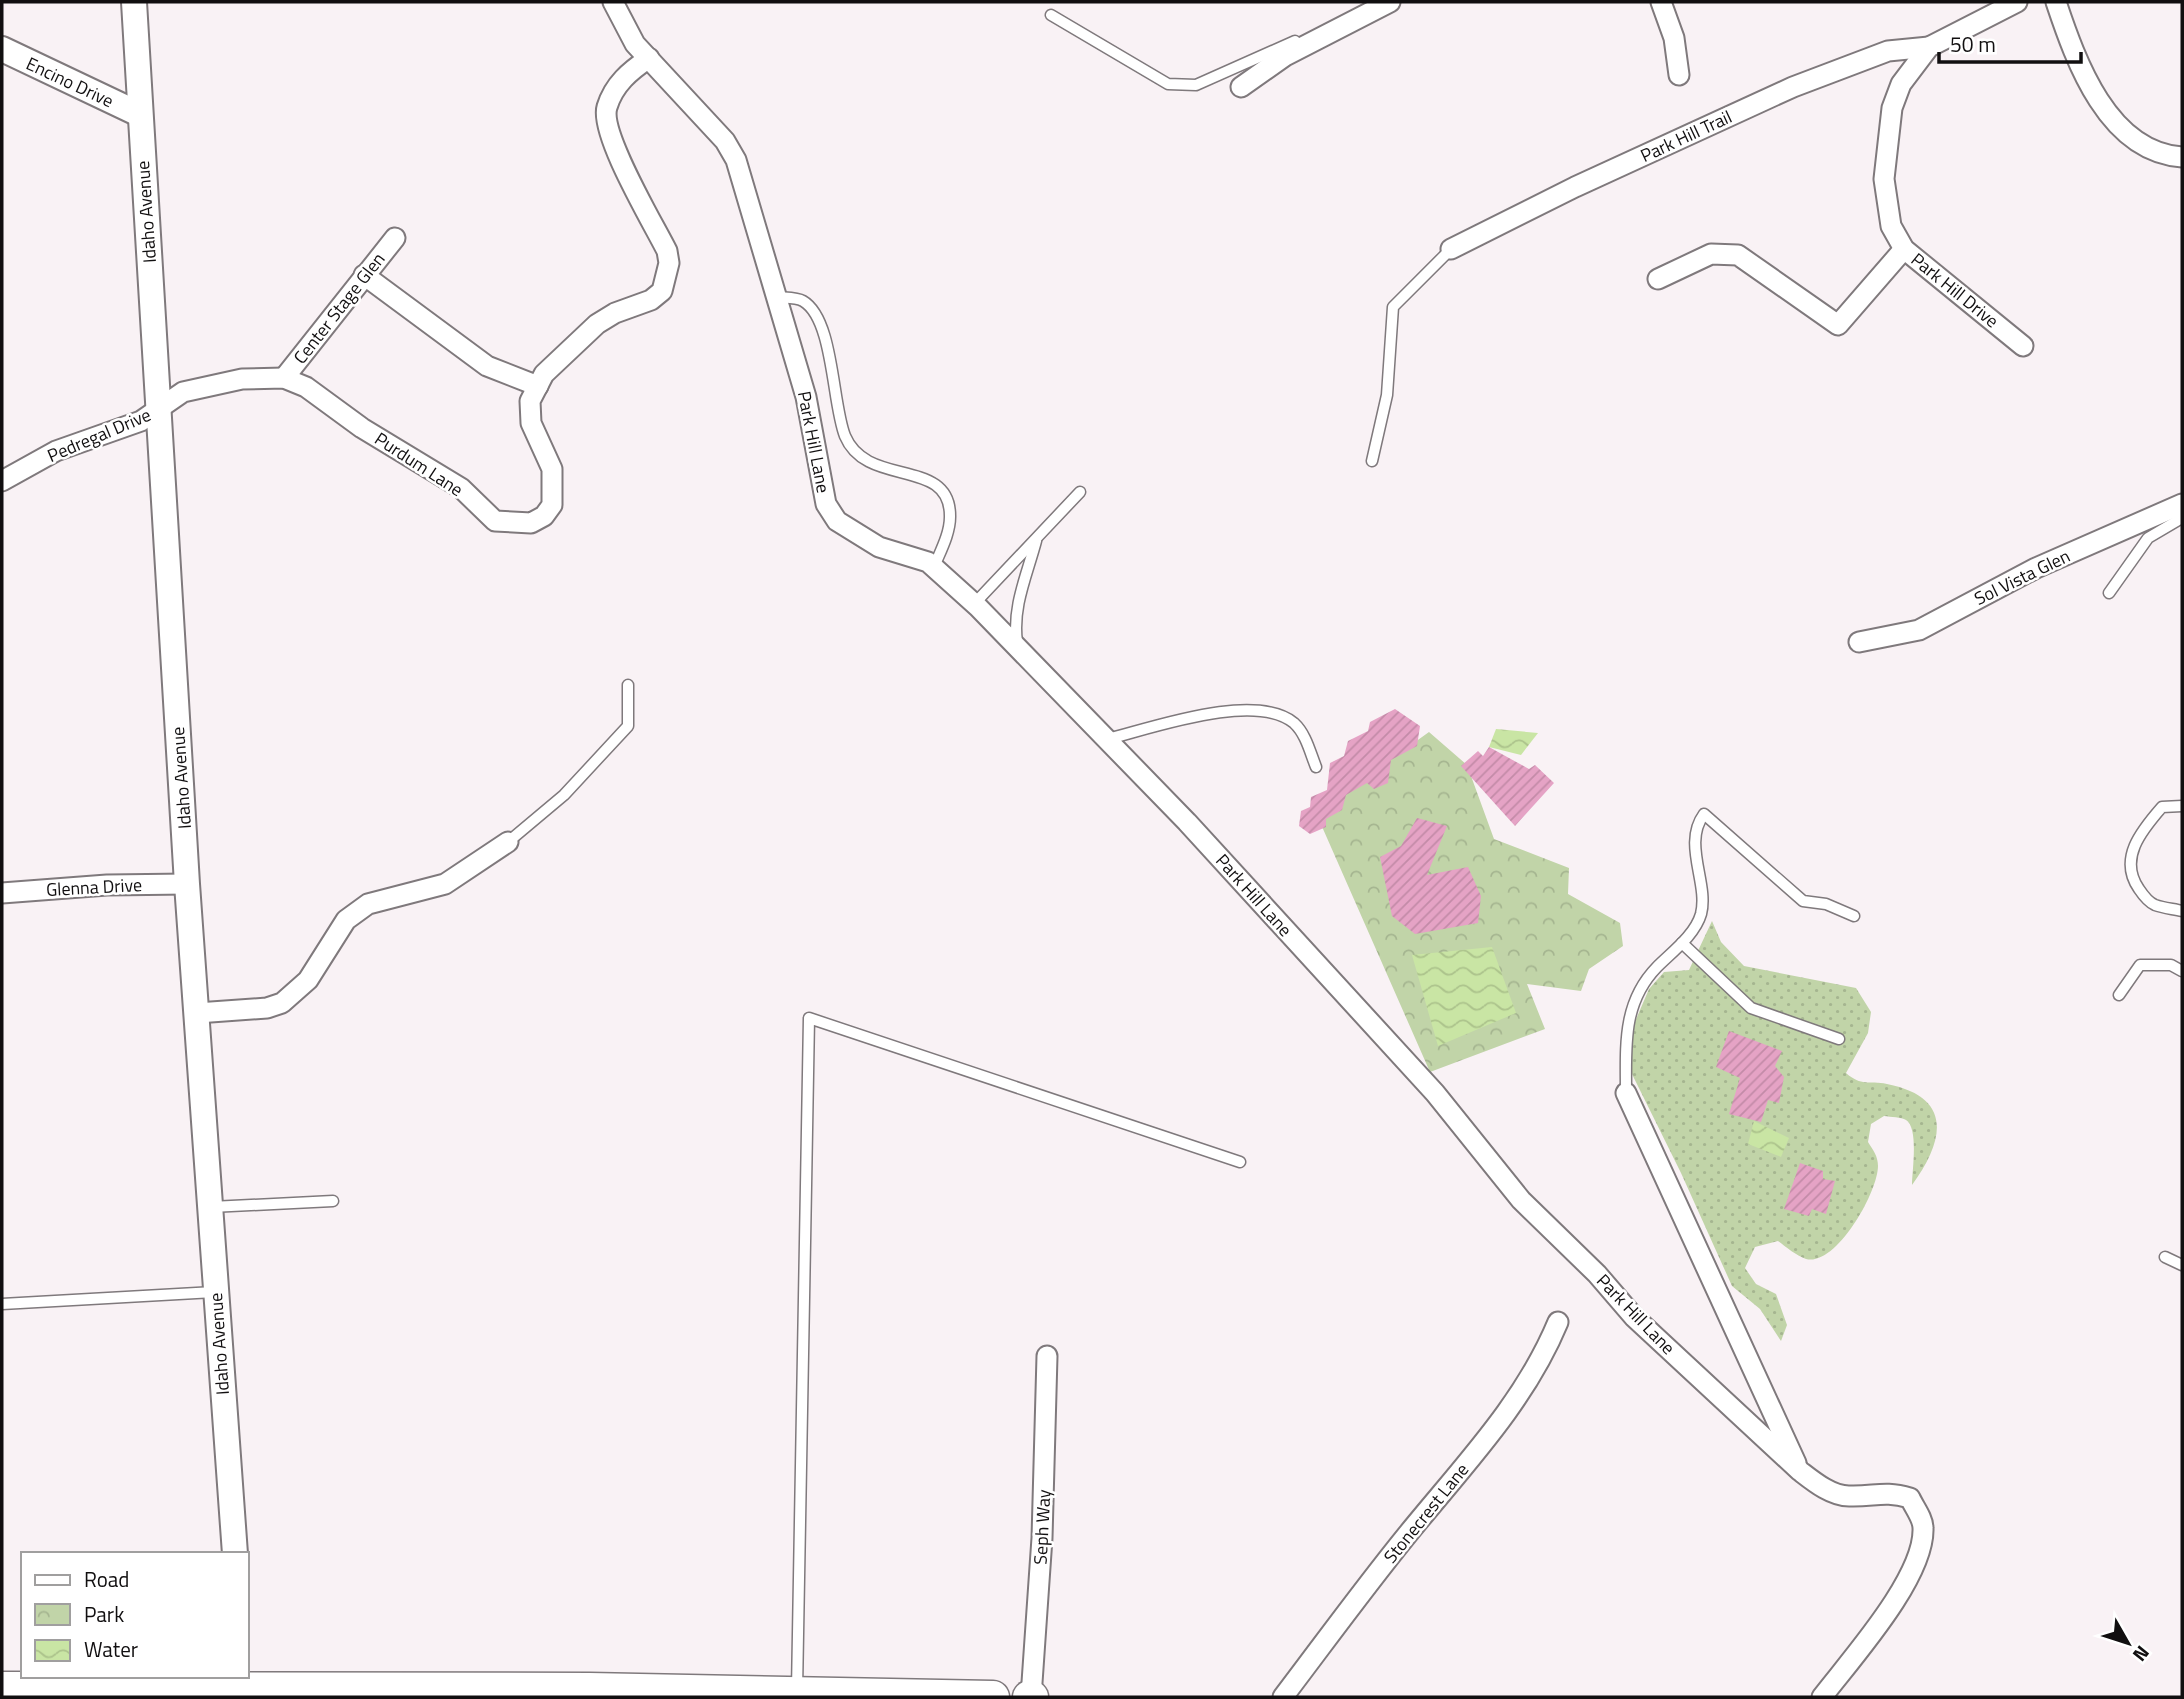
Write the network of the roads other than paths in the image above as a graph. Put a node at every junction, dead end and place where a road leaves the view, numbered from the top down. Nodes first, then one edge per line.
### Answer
1 (134, 2) edge
2 (613, 2) edge
3 (1390, 2) edge
4 (1661, 2) edge
5 (2017, 2) edge
6 (2056, 2) edge
7 (1051, 15) dead end
8 (1326, 33) junction
9 (1929, 47) junction
10 (2, 49) edge
11 (649, 58) junction
12 (1679, 75) dead end
13 (1241, 87) dead end
14 (139, 114) junction
15 (2182, 157) edge
16 (395, 238) dead end
17 (1451, 249) joint
18 (1904, 249) junction
19 (365, 275) junction
20 (1658, 279) dead end
21 (777, 297) junction
22 (2023, 346) dead end
23 (284, 378) junction
24 (538, 386) junction
25 (160, 409) junction
26 (1372, 461) dead end
27 (2, 481) edge
28 (1080, 492) dead end
29 (2182, 504) edge
30 (2182, 518) edge
31 (1038, 537) junction
32 (934, 568) junction
33 (2109, 593) dead end
34 (975, 603) junction
35 (1859, 642) dead end
36 (1017, 647) junction
37 (628, 685) dead end
38 (1107, 740) junction
39 (1316, 767) dead end
40 (2182, 806) edge
41 (508, 842) joint
42 (187, 884) junction
43 (2, 894) edge
44 (2182, 911) edge
45 (1854, 916) dead end
46 (1682, 943) junction
47 (2182, 971) edge
48 (2119, 995) dead end
49 (197, 1013) junction
50 (1839, 1039) dead end
51 (1626, 1093) joint
52 (1240, 1163) dead end
53 (333, 1201) dead end
54 (211, 1207) junction
55 (2165, 1257) dead end
56 (2182, 1265) edge
57 (215, 1292) junction
58 (2, 1304) edge
59 (1558, 1322) dead end
60 (1048, 1356) dead end
61 (1800, 1471) junction
62 (235, 1552) edge
63 (238, 1687) edge
64 (2, 1688) edge
65 (412, 1693) edge
66 (570, 1693) edge
67 (628, 1694) edge
68 (797, 1694) junction
69 (993, 1697) edge
70 (1031, 1697) edge
71 (1283, 1697) edge
72 (1822, 1697) edge

1 - 14 street, Idaho Avenue
2 - 11 street, Park Hill Lane
3 - 8 street
4 - 12 street
5 - 9 street, Park Hill Drive
6 - 15 street
7 - 8 lane
8 - 13 street
9 - 17 street, Park Hill Trail
9 - 18 street, Park Hill Drive
10 - 14 street, Encino Drive
11 - 21 street, Park Hill Lane
11 - 24 street, Purdum Lane
14 - 25 street, Idaho Avenue
16 - 19 street, Center Stage Glen
17 - 26 lane
18 - 20 street
18 - 22 street, Park Hill Drive
19 - 23 street, Center Stage Glen
19 - 24 street
21 - 32 street, Park Hill Lane
21 - 32 lane
23 - 24 street, Purdum Lane
23 - 25 street, Purdum Lane
25 - 27 street, Pedregal Drive
25 - 42 street, Idaho Avenue
28 - 31 lane
29 - 35 street, Sol Vista Glen
30 - 33 lane
31 - 34 lane
31 - 36 lane
32 - 34 street, Park Hill Lane
34 - 36 street, Park Hill Lane
36 - 38 street, Park Hill Lane
37 - 41 lane
38 - 39 lane
38 - 61 street, Park Hill Lane
40 - 44 lane
41 - 49 street
42 - 43 street, Glenna Drive
42 - 49 street, Idaho Avenue
45 - 46 lane
46 - 50 lane
46 - 51 lane
47 - 48 lane
49 - 54 street, Idaho Avenue
51 - 61 street
52 - 68 lane
53 - 54 lane
54 - 57 street, Idaho Avenue
55 - 56 lane
57 - 58 lane
57 - 62 street, Idaho Avenue
59 - 71 street, Stonecrest Lane
60 - 70 street, Seph Way
61 - 72 street, Park Hill Lane
63 - 64 main road
63 - 65 main road
65 - 66 main road
66 - 67 main road
67 - 68 main road
68 - 69 main road

